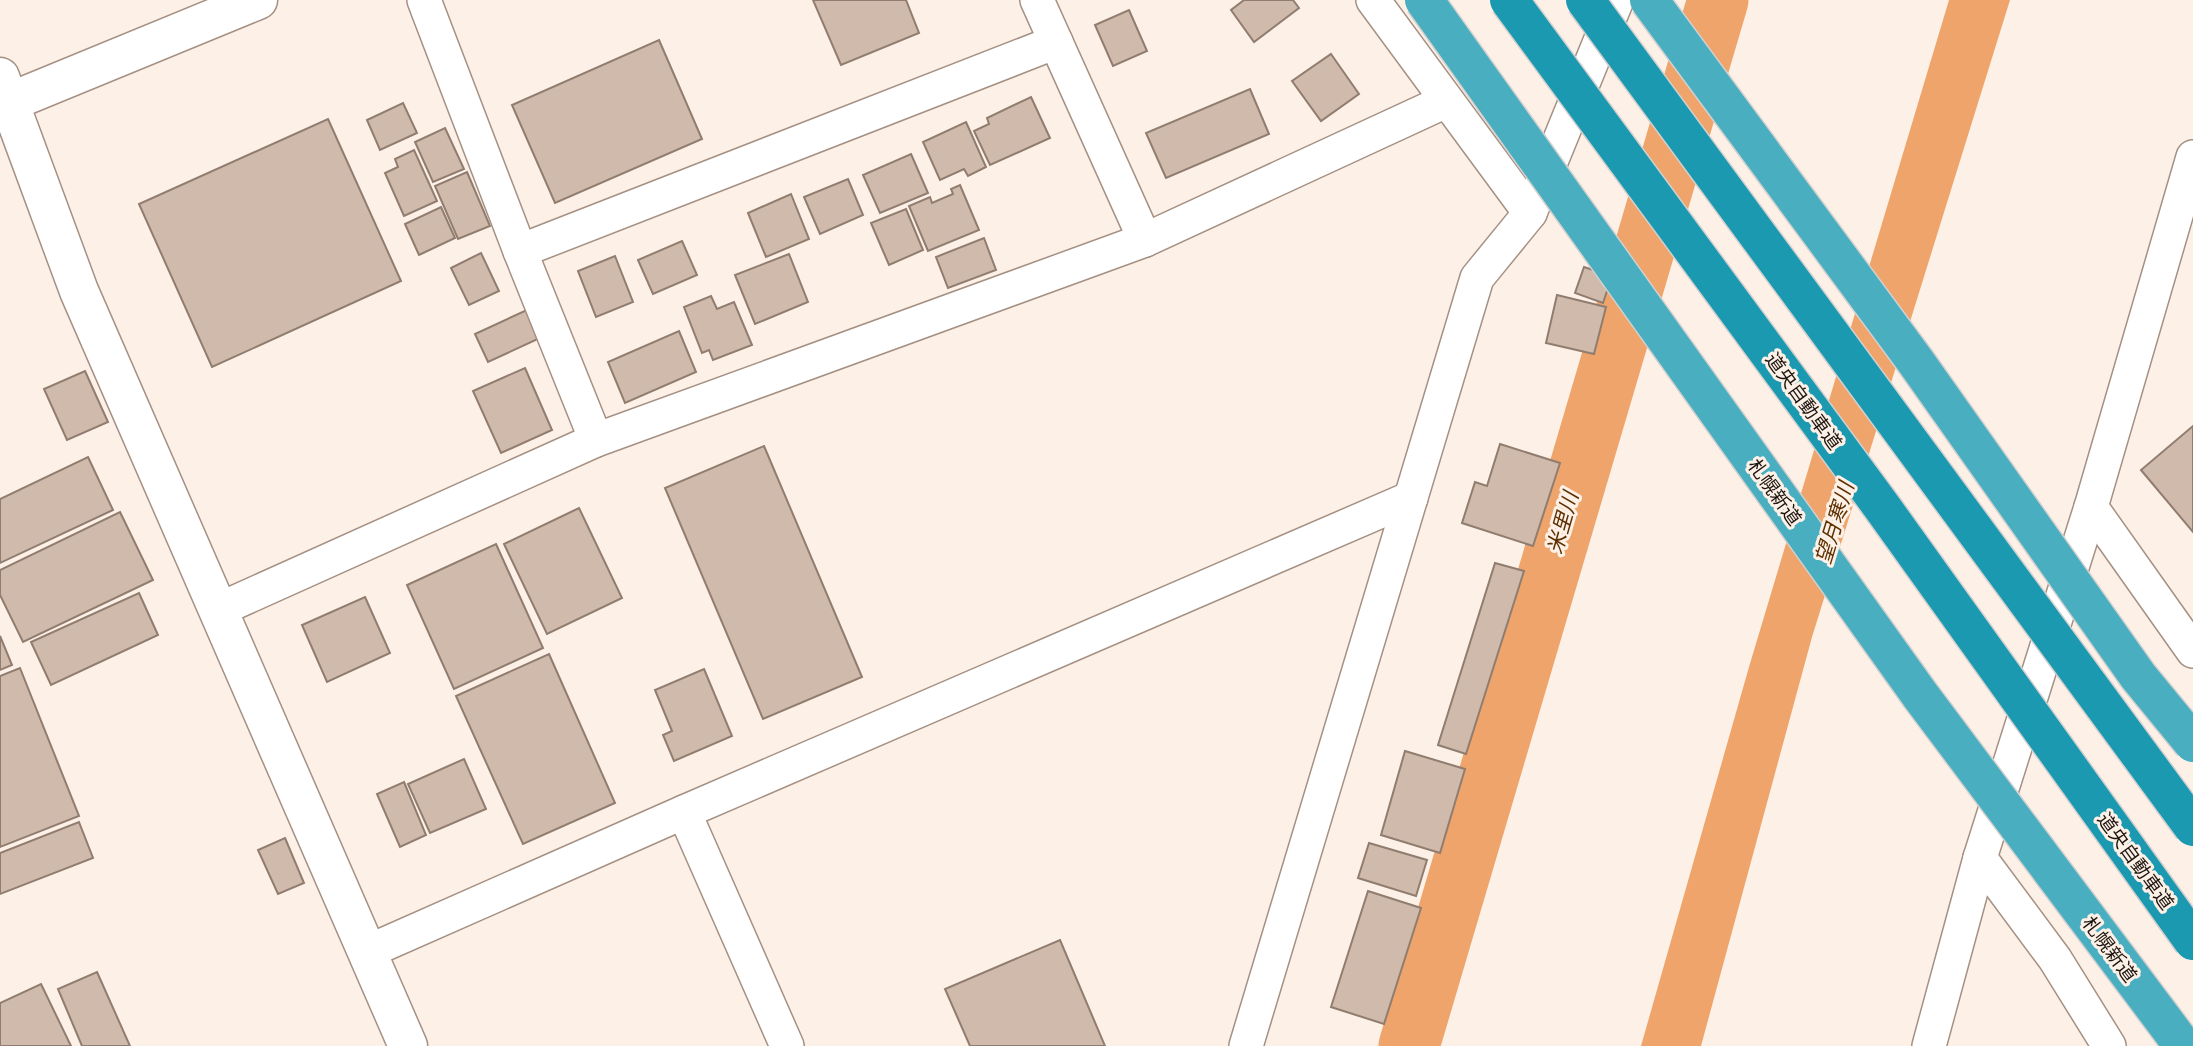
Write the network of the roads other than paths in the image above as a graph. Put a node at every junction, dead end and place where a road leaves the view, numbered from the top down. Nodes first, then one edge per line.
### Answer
1 (424, 0) edge
2 (1037, 0) edge
3 (1373, 0) edge
4 (1424, 0) edge
5 (1509, 0) edge
6 (1585, 0) edge
7 (1617, 0) edge
8 (1649, 0) edge
9 (249, 2) edge
10 (1056, 42) junction
11 (3, 95) edge
12 (1446, 101) junction
13 (2193, 157) edge
14 (1530, 213) junction
15 (1145, 240) junction
16 (520, 251) junction
17 (596, 440) junction
18 (1411, 498) junction
19 (2091, 508) junction
20 (218, 610) junction
21 (2193, 650) edge
22 (2193, 743) edge
23 (684, 812) junction
24 (2193, 827) edge
25 (1980, 858) junction
26 (2193, 941) edge
27 (367, 952) junction
28 (408, 1046) edge
29 (787, 1046) edge
30 (1246, 1046) edge
31 (1929, 1046) edge
32 (2109, 1046) edge
33 (2183, 1046) edge

1 - 16 street
2 - 10 street
3 - 12 street
4 - 33 highway, 札幌新道, bridge
5 - 26 highway, 道央自動車道, bridge
6 - 24 highway, bridge
7 - 14 street
8 - 22 highway, bridge
9 - 11 street
10 - 15 street
10 - 16 street
11 - 20 street
12 - 14 street
12 - 15 street
13 - 19 street
14 - 18 street
15 - 17 street
16 - 17 street
17 - 20 street
18 - 23 street
18 - 30 street
19 - 21 street
19 - 25 street
20 - 27 street
23 - 27 street
23 - 29 street
25 - 31 street
25 - 32 street
27 - 28 street

